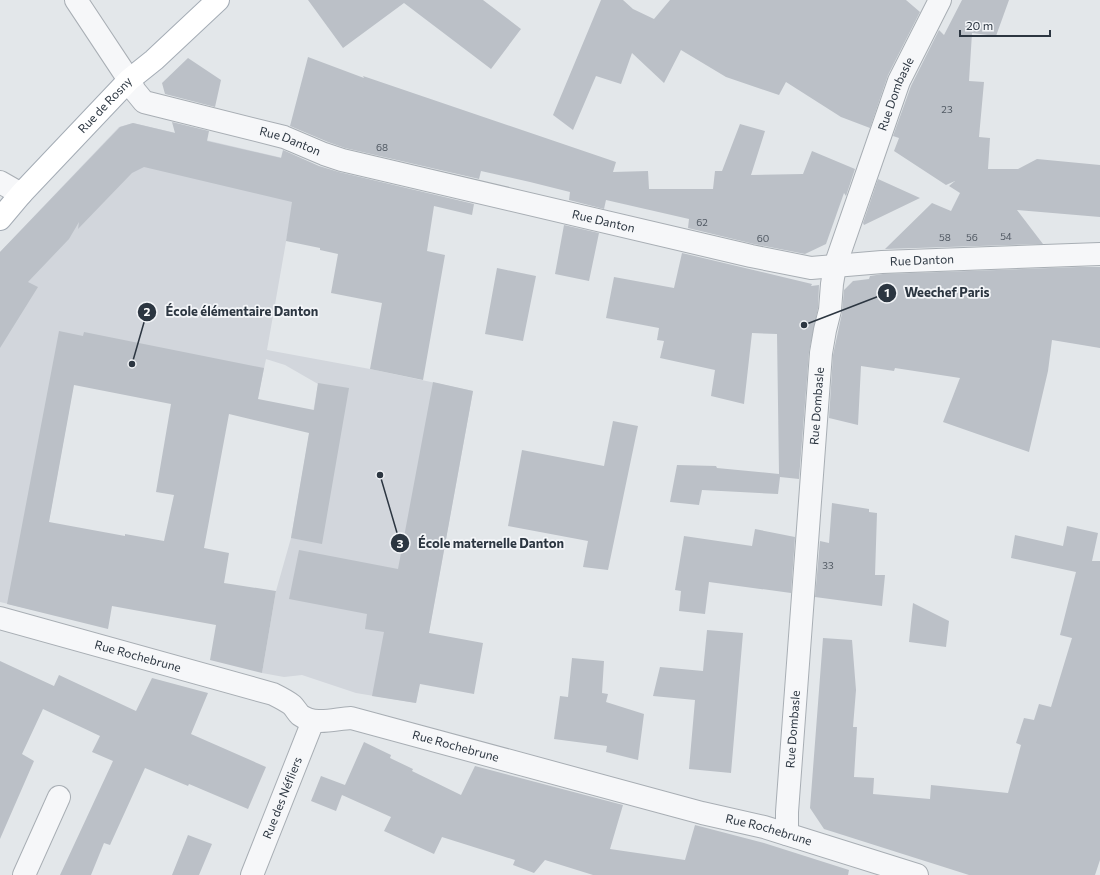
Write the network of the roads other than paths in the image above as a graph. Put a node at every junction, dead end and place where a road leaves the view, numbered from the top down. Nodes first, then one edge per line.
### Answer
1 (76, 0) edge
2 (218, 0) edge
3 (940, 0) edge
4 (129, 80) junction
5 (0, 182) edge
6 (21, 194) junction
7 (0, 219) edge
8 (1100, 254) edge
9 (835, 266) junction
10 (0, 618) edge
11 (313, 721) junction
12 (59, 797) dead end
13 (787, 834) junction
14 (24, 875) edge
15 (252, 875) edge
16 (917, 875) edge

1 - 4 street, Rue Danton
2 - 4 main road, Rue de Rosny
3 - 9 street, Rue Dombasle
4 - 6 main road, Rue de Rosny
4 - 9 street, Rue Danton
5 - 6 street
6 - 7 main road, Rue de Rosny
8 - 9 street, Rue Danton
9 - 13 street, Rue Dombasle
10 - 11 street, Rue Rochebrune
11 - 13 street, Rue Rochebrune
11 - 15 street, Rue des Néfliers
12 - 14 street
13 - 16 street, Rue Rochebrune

